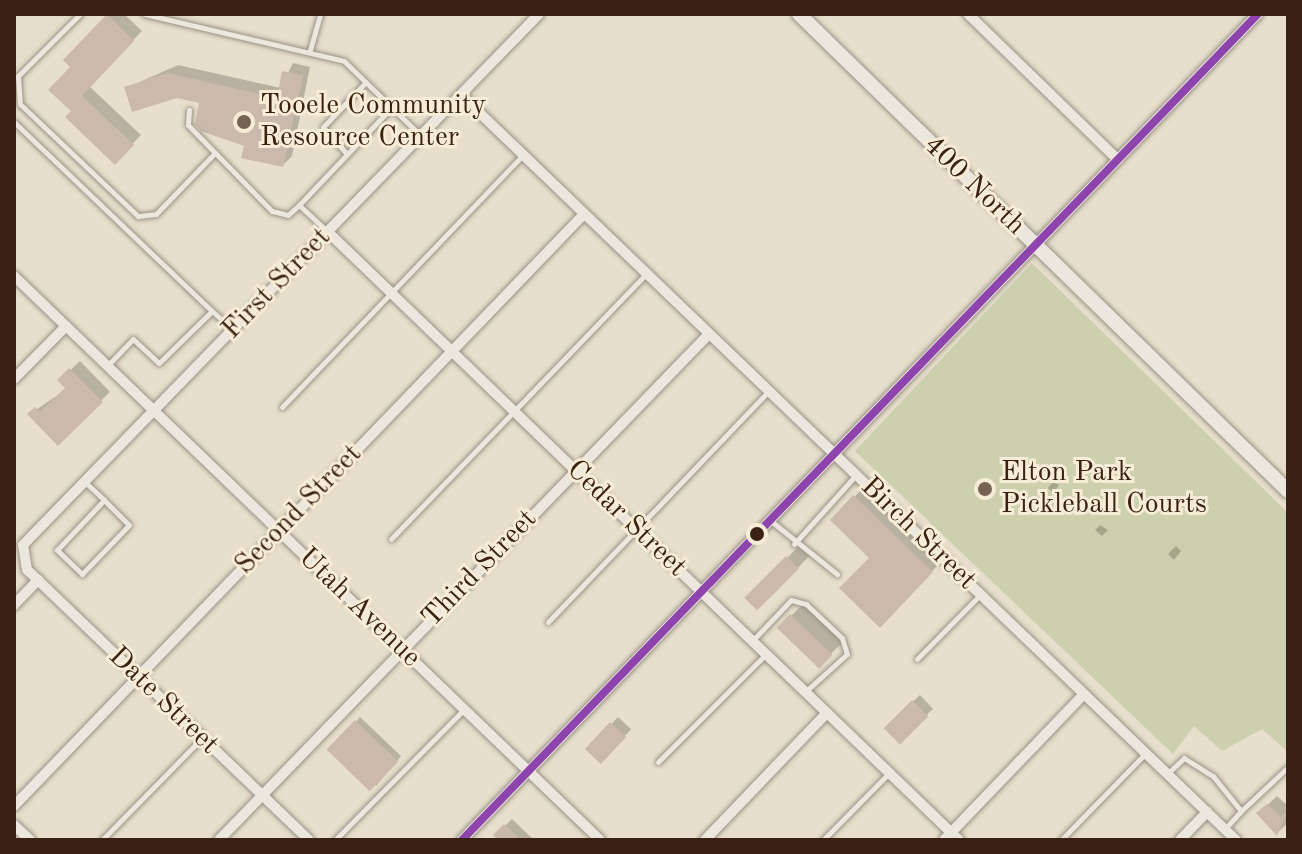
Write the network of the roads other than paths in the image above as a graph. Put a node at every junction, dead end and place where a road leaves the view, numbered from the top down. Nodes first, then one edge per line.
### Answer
1 (80, 14) edge
2 (144, 14) edge
3 (320, 14) edge
4 (539, 14) edge
5 (799, 14) edge
6 (968, 14) edge
7 (1258, 14) edge
8 (310, 50) junction
9 (366, 82) junction
10 (461, 95) junction
11 (392, 107) junction
12 (189, 110) dead end
13 (14, 122) edge
14 (420, 135) junction
15 (215, 153) junction
16 (347, 154) junction
17 (523, 155) junction
18 (1118, 160) junction
19 (299, 205) junction
20 (584, 214) junction
21 (328, 232) junction
22 (1035, 245) junction
23 (646, 274) junction
24 (14, 276) edge
25 (390, 292) junction
26 (212, 311) junction
27 (66, 326) junction
28 (233, 330) junction
29 (709, 334) junction
30 (452, 351) junction
31 (107, 365) junction
32 (14, 379) edge
33 (768, 391) junction
34 (282, 407) dead end
35 (155, 411) junction
36 (514, 412) junction
37 (834, 455) junction
38 (575, 470) junction
39 (857, 475) junction
40 (84, 481) junction
41 (1288, 491) edge
42 (104, 500) junction
43 (770, 520) junction
44 (637, 530) junction
45 (279, 531) junction
46 (391, 539) dead end
47 (794, 544) junction
48 (23, 558) joint
49 (837, 574) dead end
50 (38, 580) junction
51 (701, 592) junction
52 (981, 594) junction
53 (14, 605) edge
54 (548, 622) dead end
55 (752, 641) junction
56 (402, 650) junction
57 (766, 654) junction
58 (917, 659) dead end
59 (139, 677) junction
60 (805, 692) junction
61 (1084, 694) junction
62 (464, 709) junction
63 (827, 713) junction
64 (202, 738) junction
65 (1145, 753) junction
66 (658, 762) dead end
67 (1288, 767) edge
68 (528, 771) junction
69 (889, 773) junction
70 (1167, 773) junction
71 (262, 796) junction
72 (14, 806) edge
73 (1241, 811) junction
74 (1207, 812) junction
75 (14, 825) edge
76 (1225, 830) junction
77 (951, 837) edge
78 (30, 840) edge
79 (102, 840) edge
80 (219, 840) edge
81 (309, 840) edge
82 (335, 840) edge
83 (462, 840) edge
84 (600, 840) edge
85 (705, 840) edge
86 (823, 840) edge
87 (1061, 840) edge
88 (1180, 840) edge
89 (1236, 840) edge

1 - 15 lane
2 - 8 lane
3 - 8 lane
4 - 10 street, First Street
5 - 22 street, 400 North
6 - 18 street
7 - 18 street
8 - 9 lane
9 - 11 lane
9 - 16 lane
10 - 14 street, First Street
10 - 17 street, Birch Street
11 - 14 lane
11 - 16 lane
12 - 15 lane
13 - 26 lane
14 - 21 street, First Street
15 - 19 lane
16 - 19 lane
17 - 20 street, Birch Street
17 - 25 lane
18 - 22 street
19 - 21 lane
20 - 23 street, Birch Street
20 - 30 street, Second Street
21 - 25 street, Cedar Street
21 - 28 street, First Street
22 - 37 street
22 - 41 street, 400 North
23 - 29 street, Birch Street
23 - 36 lane
24 - 27 street, Utah Avenue
25 - 30 street, Cedar Street
25 - 34 lane
26 - 28 lane
26 - 31 lane
27 - 31 street, Utah Avenue
27 - 32 street
28 - 35 street, First Street
29 - 33 street, Birch Street
29 - 38 street, Third Street
30 - 36 street, Cedar Street
30 - 45 street, Second Street
31 - 35 street, Utah Avenue
33 - 37 street, Birch Street
33 - 44 lane
35 - 40 street, First Street
35 - 45 street, Utah Avenue
36 - 38 street, Cedar Street
36 - 46 lane
37 - 39 street, Birch Street
37 - 43 street
38 - 44 street, Cedar Street
38 - 56 street, Third Street
39 - 47 lane
39 - 52 street, Birch Street
40 - 42 lane
40 - 48 street, First Street
42 - 42 lane
43 - 47 lane
43 - 51 street
44 - 51 street, Cedar Street
44 - 54 lane
45 - 56 street, Utah Avenue
45 - 59 street, Second Street
47 - 49 lane
48 - 50 street, Date Street
50 - 53 street
50 - 59 street, Date Street
51 - 55 street, Cedar Street
51 - 68 street
52 - 58 lane
52 - 61 street, Birch Street
55 - 57 street, Cedar Street
55 - 60 lane
56 - 62 street, Utah Avenue
56 - 71 street, Third Street
57 - 60 street, Cedar Street
57 - 66 lane
59 - 64 street, Date Street
59 - 72 street, Second Street
60 - 63 street, Cedar Street
61 - 65 street, Birch Street
61 - 77 street
62 - 68 street, Utah Avenue
62 - 82 lane
63 - 69 street, Cedar Street
63 - 85 street
64 - 71 street, Date Street
64 - 79 lane
65 - 70 street, Birch Street
65 - 87 lane
67 - 73 lane
68 - 83 street
68 - 84 street, Utah Avenue
69 - 77 street, Cedar Street
69 - 86 lane
70 - 73 lane
70 - 74 street, Birch Street
71 - 80 street, Third Street
71 - 81 street, Date Street
73 - 76 lane
74 - 76 street, Birch Street
74 - 88 street
75 - 78 street
76 - 89 street, Birch Street

